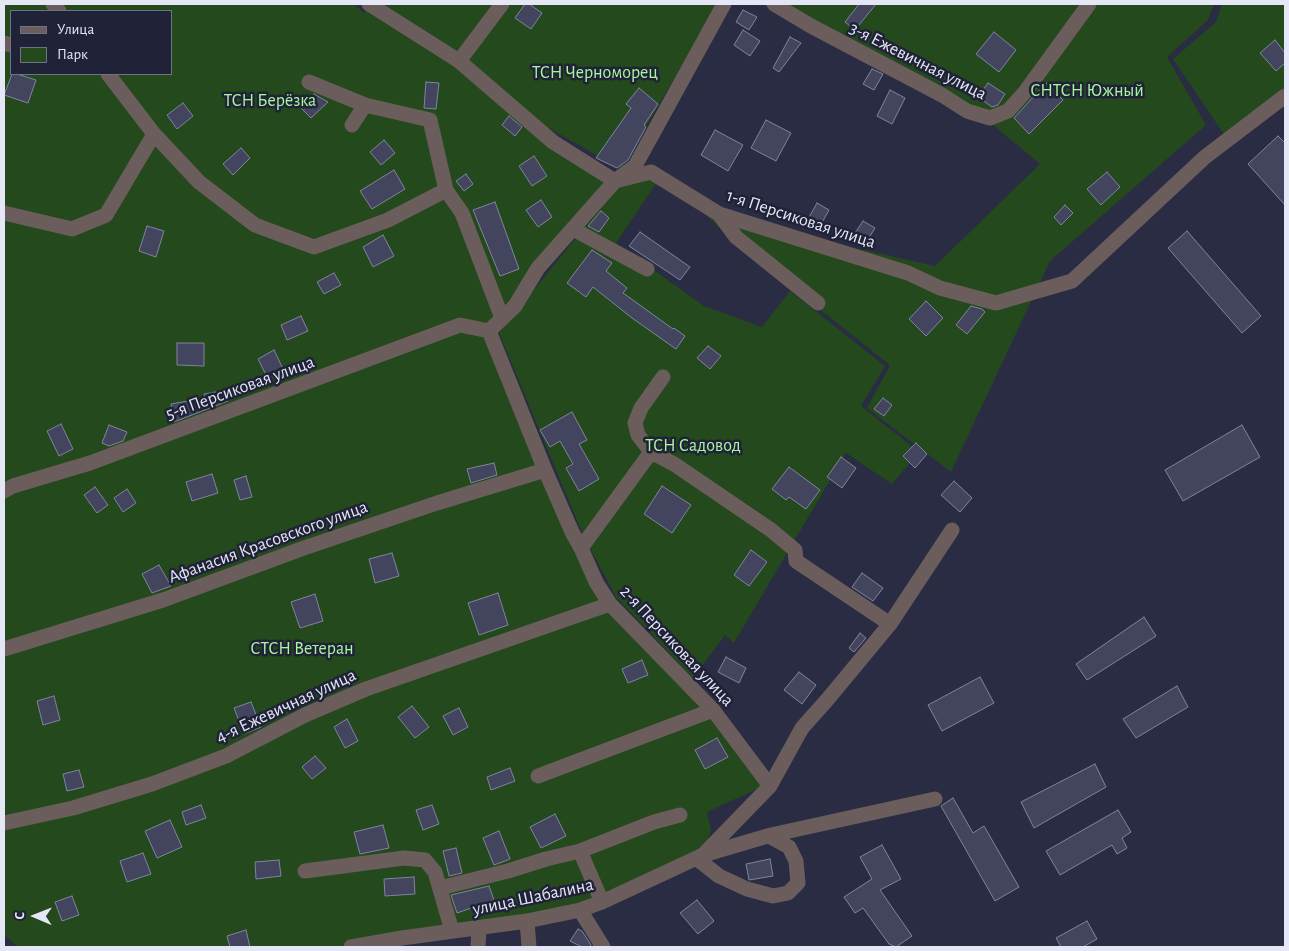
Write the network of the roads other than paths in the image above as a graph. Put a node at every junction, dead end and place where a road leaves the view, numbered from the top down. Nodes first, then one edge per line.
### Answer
1 (369, 4) edge
2 (502, 4) edge
3 (724, 4) edge
4 (774, 4) edge
5 (1089, 4) edge
6 (459, 61) junction
7 (109, 75) edge
8 (309, 82) dead end
9 (1285, 96) edge
10 (364, 105) junction
11 (352, 125) dead end
12 (154, 134) junction
13 (615, 181) junction
14 (446, 190) junction
15 (4, 213) edge
16 (719, 214) junction
17 (574, 229) junction
18 (647, 269) dead end
19 (818, 303) dead end
20 (502, 318) junction
21 (489, 331) junction
22 (663, 377) dead end
23 (651, 452) junction
24 (545, 470) junction
25 (4, 491) edge
26 (952, 530) dead end
27 (581, 548) junction
28 (610, 604) junction
29 (890, 624) junction
30 (4, 649) edge
31 (713, 710) junction
32 (538, 776) dead end
33 (770, 786) junction
34 (935, 798) dead end
35 (680, 815) dead end
36 (4, 823) edge
37 (770, 836) junction
38 (580, 851) junction
39 (700, 856) junction
40 (305, 871) dead end
41 (440, 888) junction
42 (602, 902) junction
43 (580, 910) junction
44 (526, 921) junction
45 (479, 928) junction
46 (452, 931) junction
47 (351, 947) edge
48 (478, 947) edge
49 (530, 947) edge
50 (603, 947) edge

1 - 6 street
2 - 6 street
3 - 13 street
4 - 5 street, 3-я Ежевичная улица
6 - 13 street
7 - 12 street
8 - 10 street
9 - 16 street, 1-я Персиковая улица
10 - 11 street
10 - 14 street
12 - 14 street
12 - 15 street
13 - 16 street, 1-я Персиковая улица
13 - 17 street
14 - 20 street
16 - 19 street
17 - 18 street
17 - 20 street
20 - 21 street
21 - 24 street, 2-я Персиковая улица
21 - 25 street, 5-я Персиковая улица
22 - 23 street
23 - 27 street
23 - 29 street
24 - 27 street, 2-я Персиковая улица
24 - 30 street, Афанасия Красовского улица
26 - 29 street
27 - 28 street, 2-я Персиковая улица
28 - 31 street, 2-я Персиковая улица
28 - 36 street, 4-я Ежевичная улица
29 - 33 street
31 - 32 street
31 - 33 street, 2-я Персиковая улица
33 - 39 street
34 - 37 street, улица Шабалина
35 - 38 street
37 - 39 street, улица Шабалина
37 - 39 street
38 - 41 street
38 - 42 street
39 - 42 street, улица Шабалина
40 - 41 street
41 - 46 street
42 - 43 street, улица Шабалина
43 - 44 street, улица Шабалина
43 - 50 street
44 - 45 street, улица Шабалина
44 - 49 street
45 - 46 street, улица Шабалина
45 - 48 street
46 - 47 street, улица Шабалина

